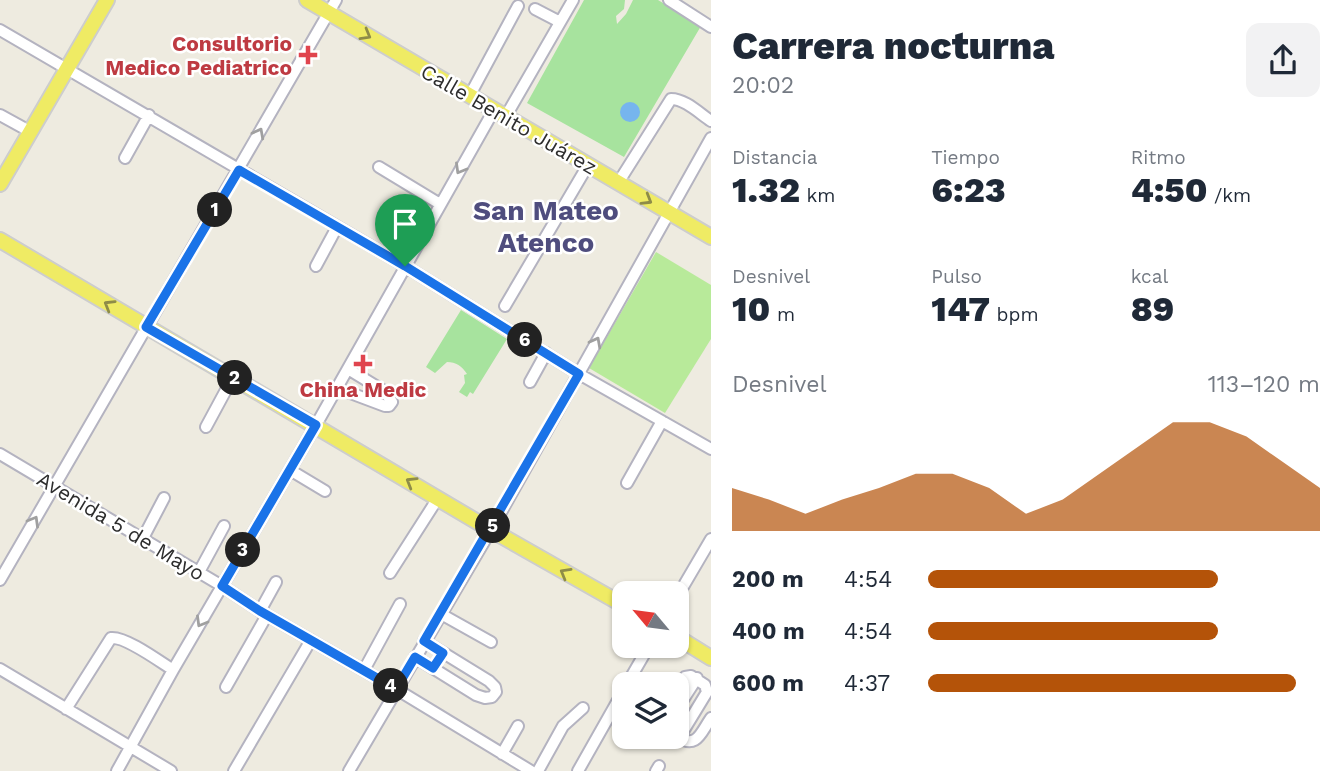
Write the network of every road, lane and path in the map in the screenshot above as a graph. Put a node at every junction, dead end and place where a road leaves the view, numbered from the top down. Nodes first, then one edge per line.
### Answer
1 (107, 0) edge
2 (307, 0) edge
3 (573, 0) edge
4 (669, 0) edge
5 (332, 6) edge
6 (518, 6) dead end
7 (535, 9) dead end
8 (560, 22) junction
9 (711, 27) edge
10 (0, 30) edge
11 (67, 69) junction
12 (470, 95) junction
13 (500, 113) junction
14 (0, 116) edge
15 (149, 116) junction
16 (711, 121) edge
17 (31, 132) junction
18 (711, 138) edge
19 (125, 158) dead end
20 (588, 165) junction
21 (379, 167) dead end
22 (239, 170) junction
23 (618, 183) junction
24 (0, 184) edge
25 (440, 204) junction
26 (669, 213) junction
27 (337, 227) junction
28 (711, 237) edge
29 (0, 240) edge
30 (316, 266) dead end
31 (405, 266) junction
32 (505, 306) dead end
33 (146, 327) junction
34 (546, 353) junction
35 (348, 369) junction
36 (579, 374) junction
37 (233, 377) junction
38 (530, 382) dead end
39 (337, 388) junction
40 (662, 421) junction
41 (316, 425) junction
42 (206, 427) dead end
43 (711, 449) edge
44 (0, 454) edge
45 (290, 470) junction
46 (626, 483) dead end
47 (55, 486) junction
48 (325, 491) dead end
49 (164, 498) dead end
50 (438, 498) junction
51 (225, 526) dead end
52 (491, 530) junction
53 (711, 539) edge
54 (142, 540) junction
55 (199, 572) junction
56 (390, 573) dead end
57 (0, 580) edge
58 (686, 581) edge
59 (276, 582) dead end
60 (222, 586) junction
61 (612, 600) edge
62 (400, 604) dead end
63 (263, 613) junction
64 (440, 614) junction
65 (311, 640) junction
66 (424, 641) junction
67 (491, 642) dead end
68 (690, 645) edge
69 (443, 653) junction
70 (415, 657) junction
71 (711, 658) edge
72 (433, 668) junction
73 (0, 669) edge
74 (173, 670) junction
75 (364, 670) junction
76 (689, 676) edge
77 (697, 678) junction
78 (226, 687) dead end
79 (396, 689) junction
80 (689, 690) edge
81 (583, 708) dead end
82 (66, 709) junction
83 (612, 711) edge
84 (711, 718) edge
85 (689, 720) edge
86 (518, 726) dead end
87 (689, 743) edge
88 (131, 746) junction
89 (502, 754) junction
90 (117, 771) edge
91 (171, 771) edge
92 (233, 771) edge
93 (349, 771) edge
94 (531, 771) edge
95 (538, 771) edge
96 (578, 771) edge

1 - 11 main road
2 - 5 main road, Calle Benito Juárez
3 - 8 street
4 - 9 street
5 -> 12 main road, Calle Benito Juárez
22 -> 5 street
6 - 12 street
7 - 8 street
8 - 13 street
10 - 11 street
11 - 15 street
11 - 17 main road
12 - 13 main road, Calle Benito Juárez
13 - 20 main road, Calle Benito Juárez
13 -> 25 street
14 - 17 street
15 - 19 street
15 - 22 street
16 - 23 street
17 - 24 main road
18 - 26 street
20 - 23 main road, Calle Benito Juárez
20 - 32 street
21 - 25 street
22 - 27 street
22 - 33 street
23 -> 26 main road, Calle Benito Juárez
25 - 31 street
26 - 28 main road, Calle Benito Juárez
36 -> 26 street
27 - 30 street
27 - 31 street
33 -> 29 main road
31 - 34 street
31 - 35 street
33 - 37 main road
33 - 47 street
34 - 36 street
34 - 38 street
35 - 39 street
35 - 39 street
36 - 40 street
36 - 52 street
37 - 41 main road
37 - 42 street
39 - 41 street
40 - 43 street
40 - 46 street
41 - 45 street
50 -> 41 main road
44 - 47 street, Avenida 5 de Mayo
45 - 48 street
45 - 60 street
47 - 54 street, Avenida 5 de Mayo
57 -> 47 street
49 - 54 street
50 - 52 main road
50 - 56 street
51 - 55 street
61 -> 52 main road
52 - 64 street
53 - 58 street
54 - 55 street, Avenida 5 de Mayo
55 - 60 street, Avenida 5 de Mayo
59 - 63 street
60 - 63 street, Avenida 5 de Mayo
60 -> 74 street
62 - 75 street
63 - 65 street, Avenida 5 de Mayo
63 - 78 street
64 - 66 street
64 - 67 street
65 - 75 street, Avenida 5 de Mayo
65 - 92 street
66 - 69 street
66 - 70 street
68 - 71 main road
69 - 72 street
69 - 72 street
70 - 72 street
70 - 79 street
73 - 82 street
74 - 82 street
74 - 88 street
75 - 79 street, Avenida 5 de Mayo
76 - 77 street
77 - 80 street
77 - 85 street
79 - 89 street, Avenida 5 de Mayo
79 - 93 street
81 - 95 street
82 - 88 street
83 - 96 street
84 - 87 street
86 - 89 street
88 - 90 street
88 - 91 street
89 - 94 street, Avenida 5 de Mayo

